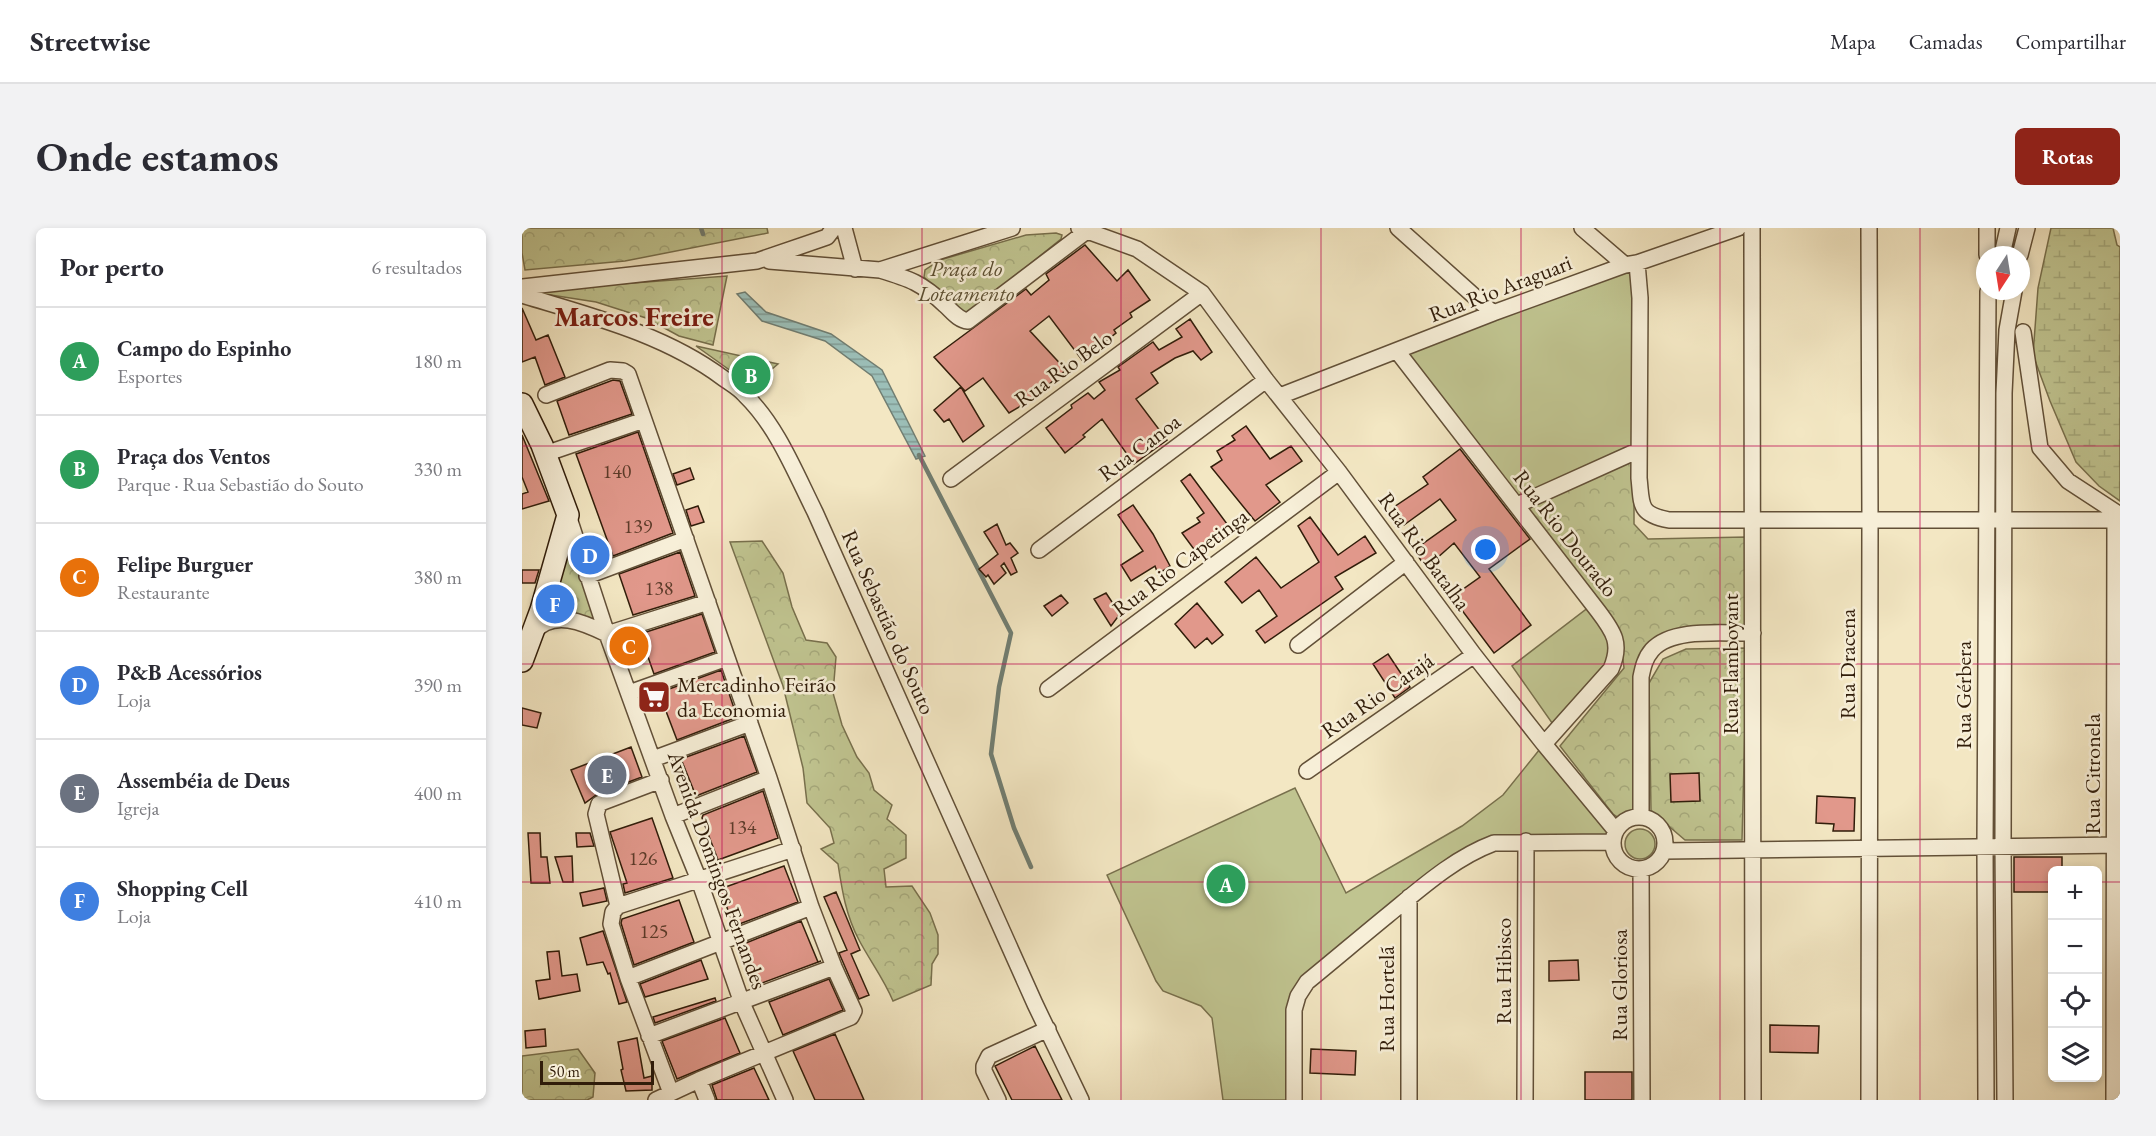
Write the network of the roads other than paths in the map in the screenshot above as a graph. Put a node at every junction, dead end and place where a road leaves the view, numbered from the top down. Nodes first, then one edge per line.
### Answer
1 (834, 228) edge
2 (844, 228) edge
3 (1012, 228) edge
4 (1398, 228) edge
5 (1582, 228) edge
6 (1738, 228) edge
7 (1752, 228) edge
8 (1869, 228) edge
9 (1987, 228) edge
10 (2008, 228) edge
11 (2027, 228) edge
12 (1083, 229) edge
13 (1415, 233) edge
14 (1987, 246) edge
15 (2004, 246) edge
16 (2022, 246) edge
17 (757, 261) junction
18 (1631, 264) junction
19 (855, 269) junction
20 (880, 270) junction
21 (522, 287) edge
22 (1202, 293) junction
23 (522, 295) edge
24 (1988, 300) edge
25 (1996, 300) edge
26 (2012, 300) edge
27 (1493, 313) junction
28 (2023, 332) dead end
29 (1397, 351) junction
30 (1988, 351) junction
31 (1266, 380) junction
32 (546, 395) dead end
33 (1280, 396) junction
34 (522, 404) edge
35 (644, 420) junction
36 (1639, 450) junction
37 (545, 454) junction
38 (1339, 472) junction
39 (951, 479) dead end
40 (1517, 505) junction
41 (568, 515) junction
42 (2118, 518) edge
43 (1987, 520) junction
44 (2004, 520) junction
45 (1752, 521) junction
46 (1870, 521) junction
47 (686, 539) junction
48 (1039, 550) dead end
49 (1406, 562) junction
50 (587, 576) junction
51 (708, 602) junction
52 (533, 633) junction
53 (1753, 633) junction
54 (608, 634) junction
55 (1298, 645) dead end
56 (1474, 655) junction
57 (727, 658) junction
58 (522, 661) edge
59 (1048, 688) dead end
60 (629, 693) junction
61 (750, 723) junction
62 (1544, 744) junction
63 (653, 759) junction
64 (1306, 771) dead end
65 (769, 778) junction
66 (661, 780) junction
67 (674, 816) junction
68 (1641, 817) junction
69 (1615, 837) junction
70 (1526, 842) junction
71 (2117, 845) edge
72 (2003, 846) junction
73 (1985, 847) junction
74 (793, 849) junction
75 (1869, 849) junction
76 (1753, 850) junction
77 (1664, 851) junction
78 (1641, 869) junction
79 (699, 880) junction
80 (1409, 897) junction
81 (618, 906) junction
82 (811, 907) junction
83 (720, 942) junction
84 (834, 967) junction
85 (628, 978) junction
86 (742, 1003) junction
87 (1047, 1029) junction
88 (649, 1036) junction
89 (765, 1052) junction
90 (699, 1080) junction
91 (670, 1093) junction
92 (656, 1100) edge
93 (707, 1100) edge
94 (785, 1100) edge
95 (998, 1100) edge
96 (1081, 1100) edge
97 (1294, 1100) edge
98 (1409, 1100) edge
99 (1525, 1100) edge
100 (1642, 1100) edge
101 (1753, 1100) edge
102 (1869, 1100) edge
103 (1986, 1100) edge
104 (2005, 1100) edge
105 (2114, 1100) edge

1 - 17 street
2 - 19 street
3 - 20 street
4 - 13 street
5 - 18 street
6 - 18 street, Rua Rio Araguari
7 - 45 street, Rua Flamboyant
8 - 46 street, Rua Dracena
9 - 14 street
10 - 15 street
11 - 16 street
12 - 20 street
12 - 22 street, Rua Rio Batalha
13 - 27 street
17 - 19 street
17 - 21 street
18 - 27 street, Rua Rio Araguari
18 - 36 street
19 - 20 street
22 - 31 street, Rua Rio Batalha
22 - 39 street, Rua Rio Belo
23 - 87 street, Rua Sebastião do Souto
24 - 30 street, Rua Gérbera
25 - 30 street
26 - 44 street, Rua Gérbera
27 - 29 street, Rua Rio Araguari
28 - 42 street
29 - 33 street, Rua Rio Araguari
29 - 40 street, Rua Rio Dourado
30 - 43 street, Rua Gérbera
31 - 33 street, Rua Rio Batalha
31 - 48 street, Rua Canoa
32 - 35 street
33 - 38 street, Rua Rio Batalha
34 - 37 main road
35 - 37 street
35 - 47 street
36 - 40 street
36 - 45 street
37 - 41 main road
38 - 49 street, Rua Rio Batalha
38 - 59 street, Rua Rio Capetinga
40 - 62 street, Rua Rio Dourado
41 - 50 street, Avenida Domingos Fernandes
41 - 52 main road
42 - 44 street
42 - 71 street, Rua Citronela
43 - 44 street
43 - 46 street
43 - 73 street, Rua Gérbera
44 - 72 street, Rua Gérbera
45 - 46 street
45 - 53 street, Rua Flamboyant
46 - 75 street, Rua Dracena
47 - 50 street
47 - 51 street
49 - 55 street
49 - 56 street, Rua Rio Batalha
50 - 54 street, Avenida Domingos Fernandes
51 - 54 street
51 - 57 street
52 - 54 street
52 - 58 main road
53 - 68 street
53 - 76 street, Rua Flamboyant
54 - 60 street, Avenida Domingos Fernandes
56 - 62 street, Rua Rio Batalha
56 - 64 street, Rua Rio Carajá
57 - 60 street
57 - 61 street
60 - 63 street, Avenida Domingos Fernandes
61 - 63 street
61 - 65 street
62 - 69 street, Rua Rio Batalha
63 - 66 street, Avenida Domingos Fernandes
65 - 67 street
65 - 74 street
66 - 67 street, Avenida Domingos Fernandes
66 - 81 street
67 - 79 street, Avenida Domingos Fernandes
68 - 69 street
68 - 77 street
69 - 70 street
69 - 78 street
70 - 80 street
70 - 99 street, Rua Hibisco
71 - 72 street
71 - 105 street, Rua Citronela
72 - 73 street
72 - 104 street, Rua Gérbera
73 - 75 street
73 - 103 street, Rua Gérbera
74 - 79 street
74 - 82 street
75 - 76 street
75 - 102 street, Rua Dracena
76 - 77 street
76 - 101 street, Rua Flamboyant
77 - 78 street
78 - 100 street, Rua Gloriosa
79 - 81 street
79 - 83 street, Avenida Domingos Fernandes
80 - 97 street
80 - 98 street, Rua Hortelã
81 - 85 street
82 - 83 street
82 - 84 street
83 - 85 street
83 - 86 street, Avenida Domingos Fernandes
84 - 86 street
84 - 89 street
85 - 88 street
86 - 88 street
86 - 89 street, Avenida Domingos Fernandes
87 - 95 street
87 - 96 street, Rua Sebastião do Souto
88 - 91 street
89 - 90 street
89 - 94 street, Avenida Domingos Fernandes
90 - 91 street
90 - 93 street
91 - 92 street

